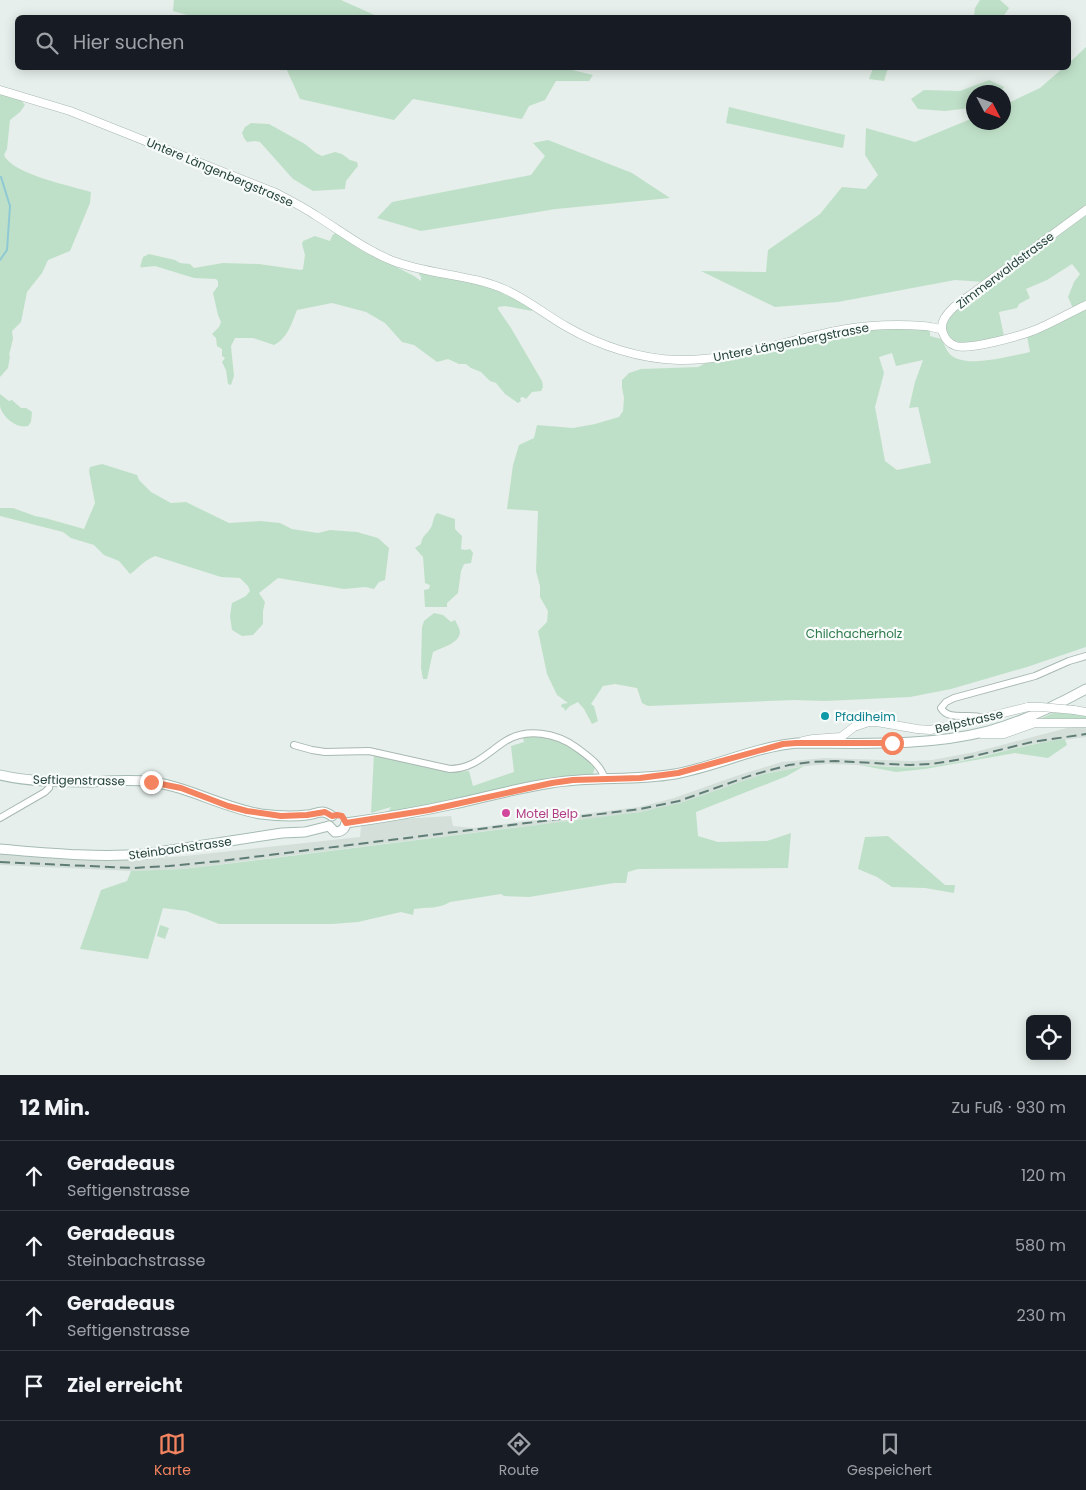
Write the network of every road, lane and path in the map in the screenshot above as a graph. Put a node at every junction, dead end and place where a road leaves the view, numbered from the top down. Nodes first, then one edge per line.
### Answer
1 (0, 90) edge
2 (1086, 210) edge
3 (1086, 305) edge
4 (942, 329) junction
5 (1086, 656) edge
6 (1086, 689) edge
7 (1086, 712) edge
8 (983, 718) junction
9 (1086, 723) edge
10 (975, 734) junction
11 (796, 743) junction
12 (294, 745) dead end
13 (0, 775) edge
14 (605, 779) junction
15 (50, 782) junction
16 (332, 816) junction
17 (0, 818) edge
18 (346, 823) junction
19 (329, 826) junction
20 (0, 849) edge

1 - 4 street, Untere Längenbergstrasse
2 - 4 street, Zimmerwaldstrasse
3 - 4 street
5 - 8 street
6 - 10 main road
7 - 8 street, Belpstrasse, bridge
8 - 11 street, Belpstrasse
9 - 10 street, Belpstrasse
10 - 11 main road
11 - 14 main road, Steinbachstrasse
12 - 14 street
13 - 15 main road, Seftigenstrasse
14 - 18 main road, Steinbachstrasse
15 - 16 main road, Seftigenstrasse
15 - 17 street
16 - 18 main road
16 - 19 main road
18 - 19 main road, Steinbachstrasse
19 - 20 main road, Steinbachstrasse

